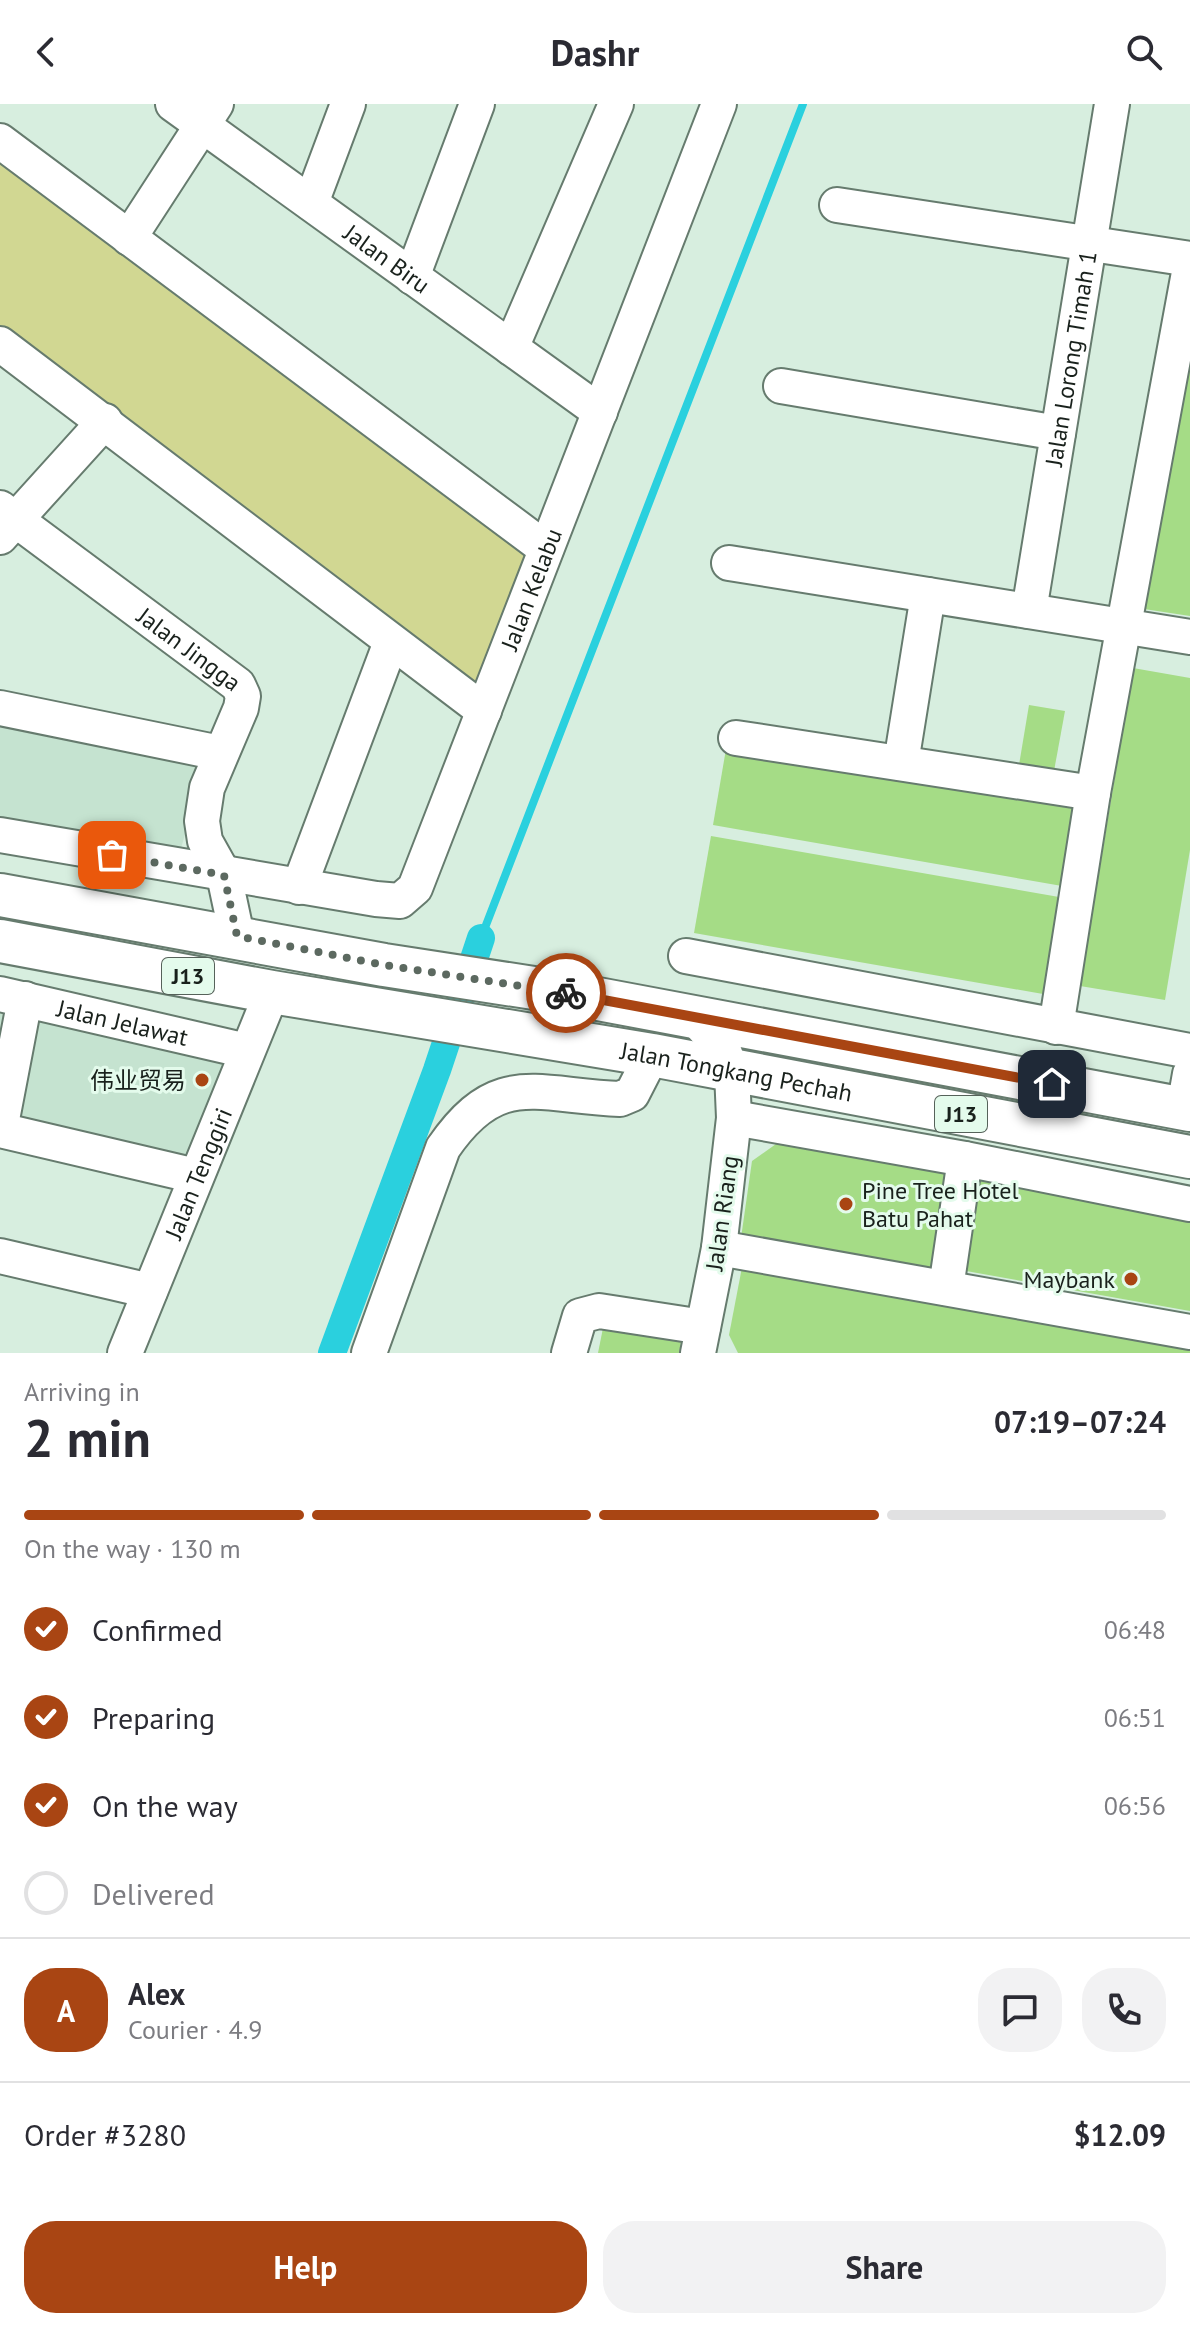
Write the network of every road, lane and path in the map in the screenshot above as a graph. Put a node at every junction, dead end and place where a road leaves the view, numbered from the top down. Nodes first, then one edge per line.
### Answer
1 (173, 104) edge
2 (348, 104) edge
3 (477, 104) edge
4 (616, 104) edge
5 (719, 104) edge
6 (1112, 104) edge
7 (210, 115) edge
8 (0, 141) edge
9 (311, 203) junction
10 (837, 205) dead end
11 (129, 238) junction
12 (1090, 242) junction
13 (1190, 259) edge
14 (1190, 267) edge
15 (412, 277) junction
16 (0, 344) edge
17 (511, 348) junction
18 (781, 386) dead end
19 (600, 412) junction
20 (105, 421) junction
21 (1058, 433) junction
22 (5, 521) edge
23 (546, 549) junction
24 (729, 563) dead end
25 (928, 595) junction
26 (1029, 611) junction
27 (1124, 627) junction
28 (1190, 637) edge
29 (391, 642) junction
30 (0, 708) edge
31 (484, 711) junction
32 (736, 738) dead end
33 (220, 753) junction
34 (901, 763) junction
35 (1093, 793) junction
36 (0, 835) edge
37 (224, 875) junction
38 (299, 887) junction
39 (0, 895) edge
40 (237, 936) junction
41 (0, 941) edge
42 (686, 956) dead end
43 (272, 992) junction
44 (12, 996) edge
45 (693, 1016) junction
46 (1056, 1027) junction
47 (247, 1051) junction
48 (1190, 1051) edge
49 (652, 1055) junction
50 (732, 1072) junction
51 (1188, 1104) edge
52 (734, 1118) junction
53 (0, 1130) edge
54 (1058, 1132) junction
55 (1190, 1157) edge
56 (965, 1159) junction
57 (196, 1176) junction
58 (1190, 1204) edge
59 (719, 1248) junction
60 (0, 1256) edge
61 (946, 1288) junction
62 (150, 1291) junction
63 (1190, 1332) edge
64 (701, 1340) edge
65 (125, 1353) edge
66 (369, 1353) edge
67 (569, 1353) edge

1 - 7 street, Jalan Biru
2 - 9 street
3 - 15 street
4 - 17 street
5 - 19 street, Jalan Kelabu
6 - 12 street, Jalan Lorong Timah 1
7 - 9 street, Jalan Biru
7 - 11 street
8 - 11 street
9 - 15 street, Jalan Biru
10 - 12 street
11 - 23 street
12 - 13 street
12 - 21 street, Jalan Lorong Timah 1
14 - 27 street
15 - 17 street, Jalan Biru
16 - 20 street
17 - 19 street, Jalan Biru
18 - 21 street
19 - 23 street, Jalan Kelabu
20 - 22 street
20 - 29 street
21 - 26 street, Jalan Lorong Timah 1
22 - 33 street, Jalan Jingga
23 - 31 street, Jalan Kelabu
24 - 25 street
25 - 26 street
25 - 34 street
26 - 27 street
27 - 28 street
27 - 35 street
29 - 31 street
29 - 38 street
30 - 33 street
31 - 38 street, Jalan Kelabu
32 - 34 street
33 - 37 street, Jalan Jingga
34 - 35 street
35 - 46 street
36 - 37 street, Jalan Kelabu
37 - 38 street, Jalan Kelabu
37 - 40 street, Jalan Jingga
39 - 40 main road, Jalan Tongkang Pechah / J13
40 - 45 main road, Jalan Tongkang Pechah / J13
41 - 43 main road, Jalan Tongkang Pechah / J13
42 - 46 street
43 - 47 street, Jalan Tenggiri
43 - 49 main road, Jalan Tongkang Pechah / J13
44 - 47 street, Jalan Jelawat
44 - 53 street
45 - 50 street
45 - 51 main road, Jalan Tongkang Pechah / J13
46 - 48 street
47 - 57 street, Jalan Tenggiri
49 - 50 main road, Jalan Tongkang Pechah / J13
49 - 66 street
50 - 52 street, Jalan Riang
50 - 54 main road, Jalan Tongkang Pechah / J13
51 - 54 main road
52 - 56 street
52 - 59 street, Jalan Riang
53 - 57 street
54 - 55 main road, Jalan Tongkang Pechah / J13
56 - 58 street
56 - 61 street
57 - 62 street, Jalan Tenggiri
59 - 61 street
59 - 64 street, Jalan Riang
60 - 62 street
61 - 63 street
62 - 65 street, Jalan Tenggiri
64 - 67 street

